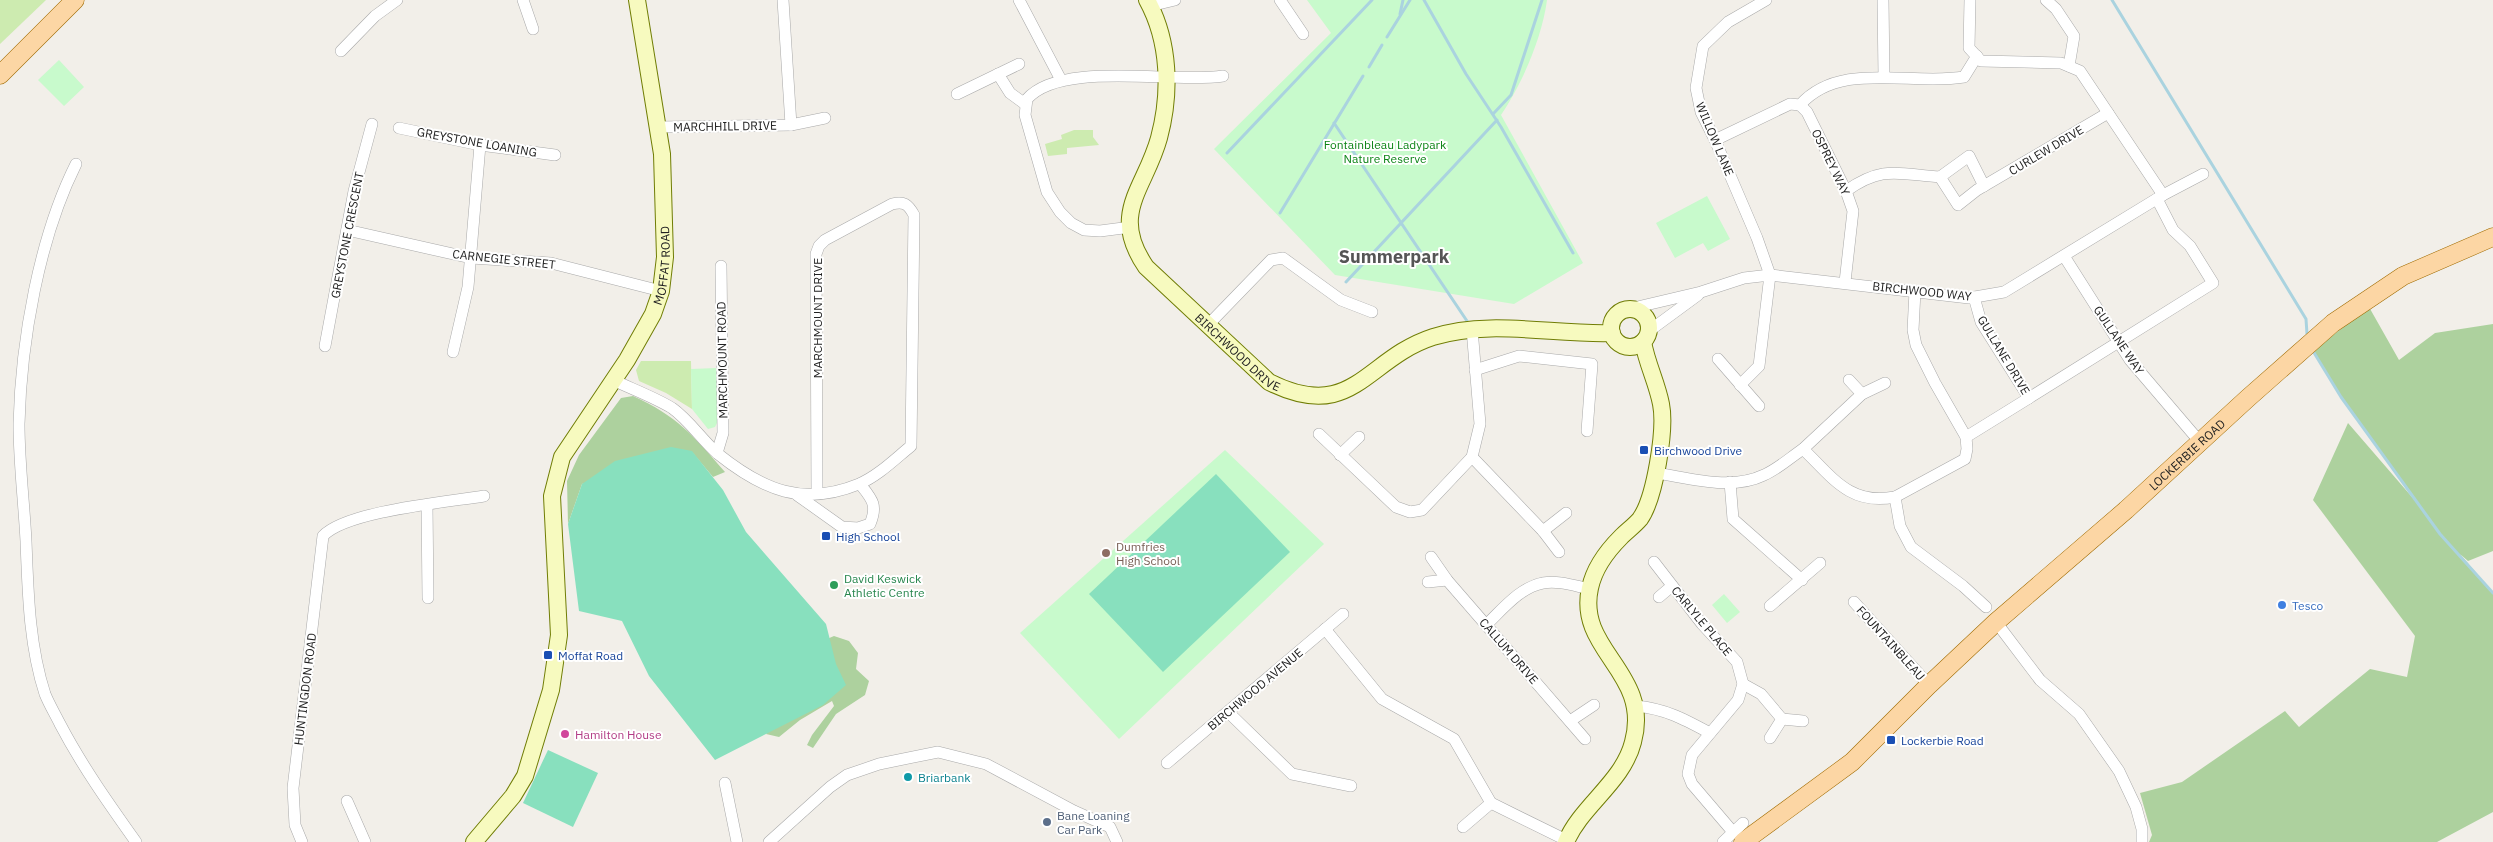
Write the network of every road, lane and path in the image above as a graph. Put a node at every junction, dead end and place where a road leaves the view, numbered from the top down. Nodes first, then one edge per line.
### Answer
1 (75, 0) edge
2 (397, 0) edge
3 (523, 0) edge
4 (637, 0) edge
5 (783, 0) edge
6 (1019, 0) edge
7 (1175, 0) edge
8 (1280, 0) edge
9 (1766, 0) edge
10 (1884, 0) edge
11 (1970, 0) edge
12 (2046, 0) edge
13 (1149, 3) edge
14 (534, 29) dead end
15 (1303, 34) dead end
16 (341, 52) dead end
17 (1977, 56) junction
18 (1019, 64) dead end
19 (2069, 66) junction
20 (998, 74) junction
21 (0, 75) edge
22 (1167, 76) junction
23 (1223, 76) dead end
24 (1884, 77) junction
25 (1062, 80) junction
26 (957, 94) dead end
27 (1025, 104) junction
28 (1800, 105) junction
29 (2108, 113) junction
30 (825, 118) dead end
31 (372, 124) dead end
32 (791, 125) junction
33 (659, 127) junction
34 (399, 128) dead end
35 (1715, 140) junction
36 (480, 145) junction
37 (555, 155) dead end
38 (76, 164) dead end
39 (2203, 174) dead end
40 (1940, 178) junction
41 (1984, 186) junction
42 (1846, 191) junction
43 (2160, 197) junction
44 (1130, 227) junction
45 (347, 230) junction
46 (2493, 237) edge
47 (2064, 256) junction
48 (471, 258) junction
49 (721, 266) dead end
50 (1770, 275) junction
51 (1845, 282) junction
52 (660, 291) junction
53 (1915, 291) junction
54 (1701, 292) junction
55 (1974, 297) junction
56 (1633, 308) junction
57 (1372, 312) dead end
58 (1208, 325) junction
59 (1472, 329) junction
60 (1612, 333) junction
61 (1646, 337) junction
62 (2119, 343) junction
63 (325, 346) dead end
64 (453, 352) dead end
65 (1718, 359) dead end
66 (1476, 370) junction
67 (613, 380) junction
68 (1849, 380) dead end
69 (1885, 383) dead end
70 (1740, 385) junction
71 (1862, 394) junction
72 (2028, 398) junction
73 (1759, 406) dead end
74 (1587, 432) dead end
75 (1319, 434) dead end
76 (1359, 437) dead end
77 (1966, 437) junction
78 (2200, 442) junction
79 (1803, 449) junction
80 (717, 453) junction
81 (1340, 455) junction
82 (1472, 457) junction
83 (1656, 473) junction
84 (1730, 482) junction
85 (860, 484) junction
86 (817, 494) junction
87 (797, 495) junction
88 (484, 496) dead end
89 (1895, 497) junction
90 (427, 504) junction
91 (1566, 513) dead end
92 (1542, 532) junction
93 (1559, 552) dead end
94 (1431, 558) dead end
95 (1654, 562) dead end
96 (1820, 563) dead end
97 (1447, 580) junction
98 (1802, 580) junction
99 (1428, 582) dead end
100 (1672, 586) junction
101 (1590, 589) junction
102 (1659, 597) dead end
103 (428, 598) dead end
104 (1854, 602) dead end
105 (1770, 606) dead end
106 (1986, 607) dead end
107 (1343, 614) dead end
108 (1996, 622) junction
109 (1486, 625) junction
110 (1325, 630) junction
111 (1743, 684) junction
112 (1928, 685) junction
113 (1594, 705) dead end
114 (1636, 706) junction
115 (1228, 712) junction
116 (1782, 719) junction
117 (1803, 721) dead end
118 (1570, 722) junction
119 (1710, 733) junction
120 (1770, 738) dead end
121 (1585, 739) dead end
122 (1167, 763) dead end
123 (725, 783) dead end
124 (1351, 786) dead end
125 (347, 801) dead end
126 (1491, 803) junction
127 (1744, 824) dead end
128 (1463, 826) dead end
129 (1738, 837) edge
130 (1566, 841) edge
131 (136, 842) edge
132 (302, 842) edge
133 (365, 842) edge
134 (474, 842) edge
135 (737, 842) edge
136 (768, 842) edge
137 (1117, 842) edge
138 (1723, 842) edge
139 (2142, 842) edge

1 - 21 main road
2 - 16 street
3 - 14 street
4 - 33 street, MOFFAT ROAD
5 - 32 street, MARCHHILL DRIVE
6 - 25 street
7 - 13 street
8 - 15 street
9 - 35 street, WILLOW LANE
10 - 24 street
11 - 17 street
12 - 19 street
13 - 22 street, BIRCHWOOD DRIVE
17 - 19 street
17 - 24 street
18 - 20 street
19 - 29 street
20 - 26 street
20 - 27 street
22 - 23 street
22 - 25 street
22 - 44 street, BIRCHWOOD DRIVE
24 - 28 street
25 - 27 street
27 - 44 street
28 - 35 street
28 - 42 street, OSPREY WAY
29 - 41 street, CURLEW DRIVE
29 - 43 street
30 - 32 street, MARCHHILL DRIVE
31 - 45 street, GREYSTONE CRESCENT
32 - 33 street, MARCHHILL DRIVE
33 - 52 street, MOFFAT ROAD
34 - 36 street, GREYSTONE LOANING
35 - 50 street, WILLOW LANE
36 - 37 street, GREYSTONE LOANING
36 - 48 street
38 - 131 street
39 - 43 street, BIRCHWOOD WAY
40 - 41 street, CURLEW DRIVE
40 - 41 street
40 - 42 street
42 - 51 street, OSPREY WAY
43 - 47 street, BIRCHWOOD WAY
43 - 62 street, GULLANE DRIVE
44 - 58 street, BIRCHWOOD DRIVE
45 - 48 street, CARNEGIE STREET
45 - 63 street, GREYSTONE CRESCENT
46 - 78 main road, LOCKERBIE ROAD
47 - 55 street, BIRCHWOOD WAY
47 - 62 street, GULLANE WAY
48 - 52 street, CARNEGIE STREET
48 - 64 street
49 - 80 street, MARCHMOUNT ROAD
50 - 51 street, BIRCHWOOD WAY
50 - 54 street, BIRCHWOOD WAY
50 - 70 street
51 - 53 street, BIRCHWOOD WAY
52 - 67 street, MOFFAT ROAD
53 - 55 street, BIRCHWOOD WAY
53 - 77 street
54 - 56 street, BIRCHWOOD WAY
54 - 61 street, BIRCHWOOD WAY
55 - 72 street, GULLANE DRIVE
56 - 60 street
56 - 61 street
57 - 58 street
58 - 59 street, BIRCHWOOD DRIVE
59 - 60 street, BIRCHWOOD DRIVE
59 - 66 street
60 - 61 street
61 - 83 street
62 - 72 street, GULLANE DRIVE
62 - 78 street, GULLANE WAY
65 - 70 street
66 - 74 street
66 - 82 street
67 - 80 street
67 - 134 street, MOFFAT ROAD
68 - 71 street
69 - 71 street
70 - 73 street
71 - 79 street
72 - 77 street
75 - 81 street
76 - 81 street
77 - 89 street
78 - 108 main road, LOCKERBIE ROAD
79 - 84 street
79 - 89 street
80 - 87 street
81 - 82 street
82 - 92 street
83 - 84 street
83 - 101 street
84 - 98 street
85 - 86 street
85 - 86 street, MARCHMOUNT DRIVE
85 - 87 street
86 - 87 street
88 - 90 street
89 - 106 street
90 - 103 street
90 - 132 street, HUNTINGDON ROAD
91 - 92 street
92 - 93 street
94 - 97 street, CALLUM DRIVE
95 - 100 street, CARLYLE PLACE
96 - 98 street
97 - 99 street
97 - 109 street, CALLUM DRIVE
98 - 105 street
100 - 102 street
100 - 111 street, CARLYLE PLACE
101 - 109 street
101 - 114 street
104 - 112 street, FOUNTAINBLEAU
107 - 110 street, BIRCHWOOD AVENUE
108 - 112 main road, LOCKERBIE ROAD
108 - 139 street
109 - 118 street, CALLUM DRIVE
110 - 115 street, BIRCHWOOD AVENUE
110 - 126 street
111 - 116 street
111 - 119 street
112 - 129 main road, LOCKERBIE ROAD
113 - 118 street
114 - 119 street
114 - 130 street
115 - 122 street, BIRCHWOOD AVENUE
115 - 124 street
116 - 117 street
116 - 120 street
118 - 121 street, CALLUM DRIVE
119 - 129 street
123 - 135 street
125 - 133 street
126 - 128 street
126 - 130 street
127 - 129 street
129 - 138 street
136 - 137 street

